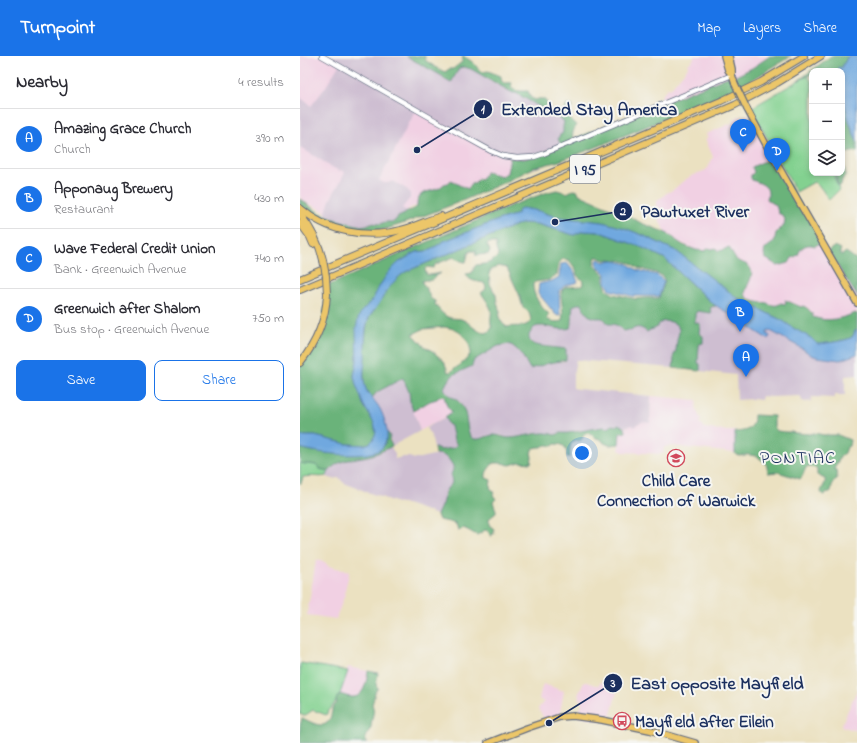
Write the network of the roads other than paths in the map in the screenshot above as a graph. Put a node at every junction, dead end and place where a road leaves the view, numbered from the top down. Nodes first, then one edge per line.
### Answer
1 (322, 56) edge
2 (724, 56) edge
3 (729, 56) edge
4 (804, 56) edge
5 (821, 56) edge
6 (732, 75) junction
7 (484, 201) junction
8 (300, 208) edge
9 (300, 214) edge
10 (300, 223) edge
11 (322, 261) junction
12 (300, 279) edge
13 (300, 290) edge
14 (325, 294) junction
15 (857, 303) edge
16 (300, 357) edge
17 (300, 363) edge
18 (488, 743) edge
19 (695, 743) edge

1 - 6 street
2 - 6 main road
3 - 6 main road
4 - 7 highway, I 95
5 - 13 highway, I 95
6 - 15 main road, bridge
7 - 8 highway
7 - 12 highway, I 95
9 - 11 highway
10 - 11 highway
11 - 14 highway
14 - 16 highway
14 - 17 highway
18 - 19 main road

